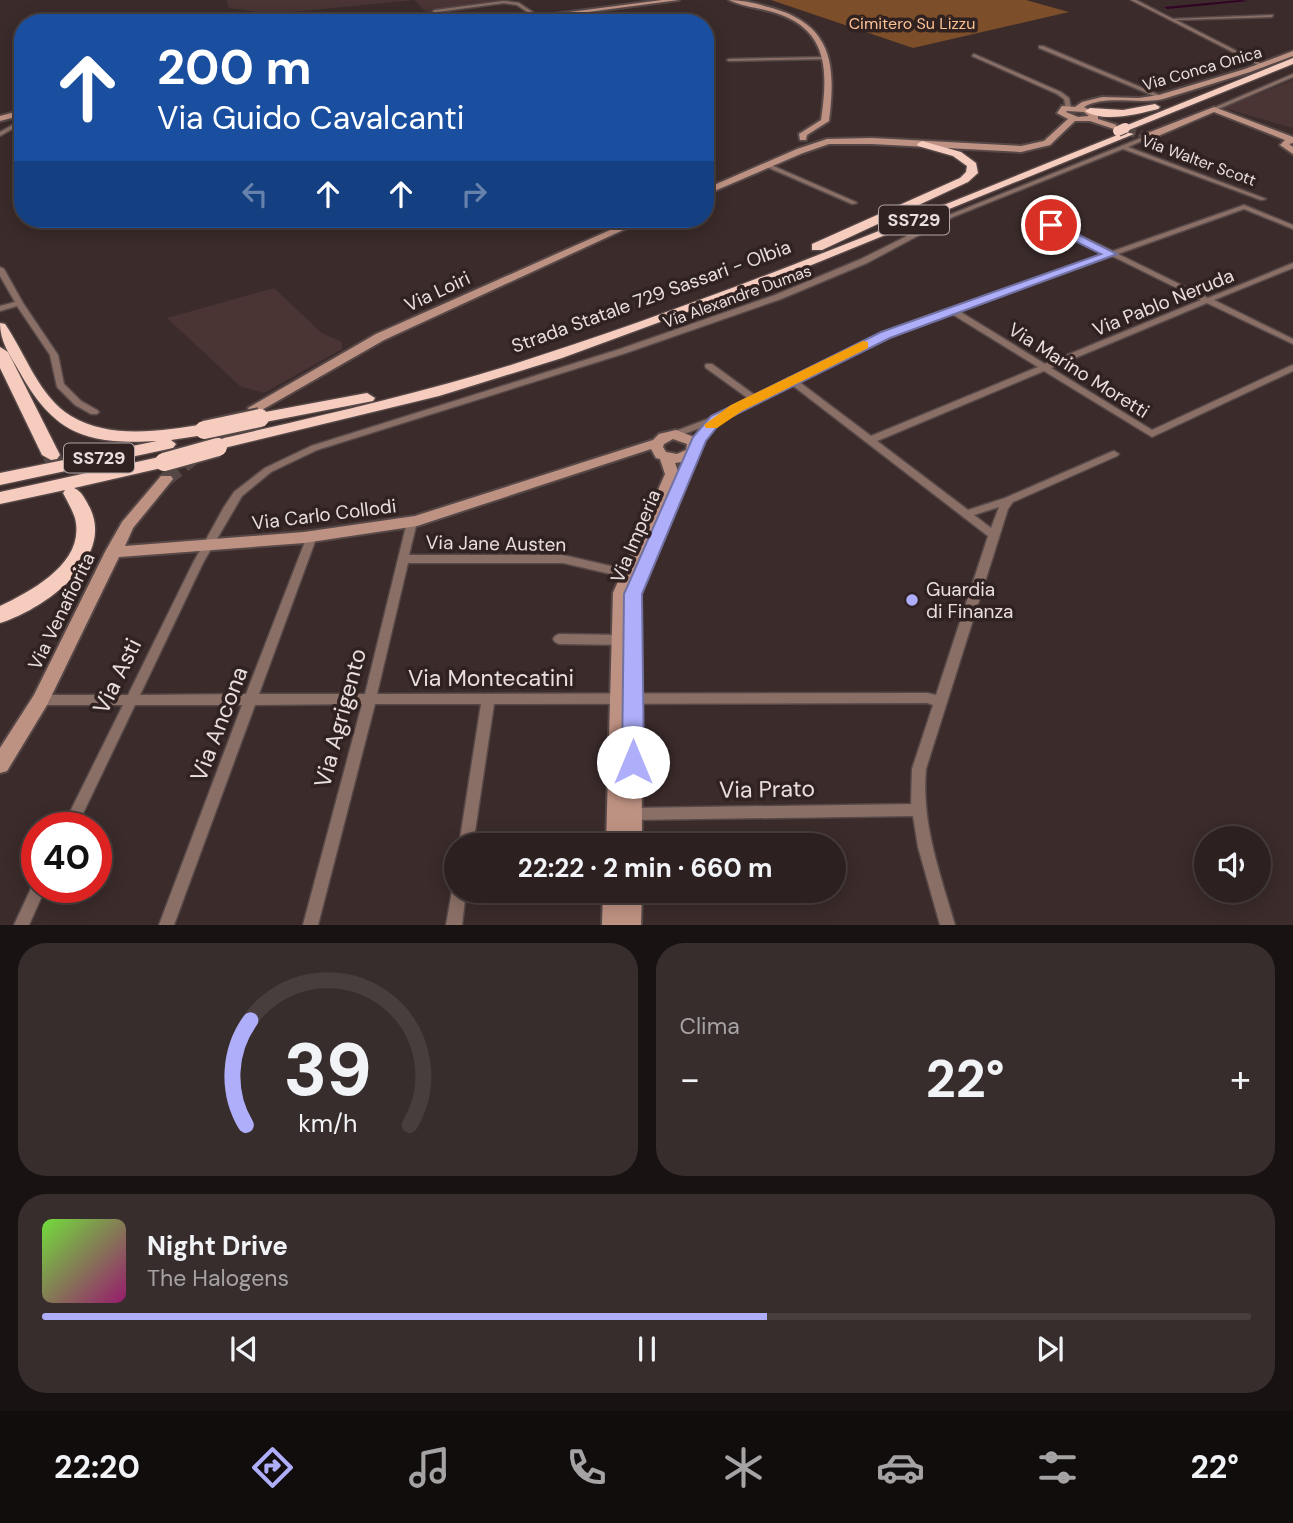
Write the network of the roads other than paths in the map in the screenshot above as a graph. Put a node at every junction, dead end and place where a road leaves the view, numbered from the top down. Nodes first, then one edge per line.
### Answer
1 (676, 0) edge
2 (1133, 0) edge
3 (736, 1) edge
4 (435, 14) edge
5 (533, 14) edge
6 (562, 14) edge
7 (1272, 16) dead end
8 (1172, 19) junction
9 (1041, 47) dead end
10 (1293, 53) edge
11 (974, 55) dead end
12 (826, 58) junction
13 (729, 60) dead end
14 (1293, 61) edge
15 (1264, 66) junction
16 (1293, 68) edge
17 (1293, 75) edge
18 (1243, 82) junction
19 (1161, 97) junction
20 (1068, 108) junction
21 (1078, 108) junction
22 (1214, 109) junction
23 (1091, 115) junction
24 (1073, 118) junction
25 (825, 121) junction
26 (1131, 132) junction
27 (806, 134) junction
28 (830, 137) junction
29 (1290, 141) edge
30 (922, 144) junction
31 (1125, 148) junction
32 (800, 150) junction
33 (1293, 151) edge
34 (769, 166) junction
35 (714, 188) edge
36 (1263, 199) dead end
37 (854, 203) dead end
38 (1051, 225) dead end
39 (1293, 227) edge
40 (622, 228) edge
41 (804, 253) junction
42 (1111, 254) junction
43 (1293, 265) edge
44 (0, 269) edge
45 (1207, 301) junction
46 (19, 303) junction
47 (0, 309) edge
48 (953, 311) junction
49 (0, 327) edge
50 (1293, 342) edge
51 (0, 352) edge
52 (709, 366) dead end
53 (0, 367) edge
54 (1044, 367) junction
55 (1293, 368) edge
56 (791, 380) junction
57 (19, 394) junction
58 (754, 399) junction
59 (93, 412) dead end
60 (716, 419) junction
61 (259, 421) junction
62 (201, 434) junction
63 (676, 435) junction
64 (870, 440) junction
65 (694, 449) junction
66 (661, 452) junction
67 (1114, 454) dead end
68 (51, 455) tunnel mouth
69 (168, 465) junction
70 (0, 480) edge
71 (0, 492) edge
72 (72, 493) tunnel mouth
73 (0, 498) edge
74 (1009, 500) junction
75 (967, 514) junction
76 (412, 522) junction
77 (994, 535) junction
78 (311, 538) junction
79 (208, 545) junction
80 (113, 552) junction
81 (404, 559) junction
82 (628, 573) junction
83 (0, 615) edge
84 (559, 639) dead end
85 (627, 640) junction
86 (370, 699) junction
87 (488, 699) junction
88 (627, 699) junction
89 (41, 700) junction
90 (131, 700) junction
91 (251, 700) junction
92 (940, 701) junction
93 (0, 765) edge
94 (918, 810) junction
95 (77, 812) edge
96 (625, 814) junction
97 (468, 833) edge
98 (619, 833) edge
99 (629, 833) edge
100 (31, 903) edge
101 (457, 903) edge
102 (614, 903) edge
103 (631, 903) edge
104 (21, 925) edge
105 (166, 925) edge
106 (310, 925) edge
107 (454, 925) edge
108 (613, 925) edge
109 (630, 925) edge
110 (948, 925) edge

1 - 6 street
2 - 8 street
3 - 12 street
4 - 5 street
7 - 8 street
8 - 15 street
9 - 19 street
10 - 15 street, Via Conca Onica
11 - 20 street
12 - 13 street
12 - 25 street
14 - 18 highway, Strada Statale 729 Sassari - Olbia / SS729
15 - 19 street, Via Conca Onica
16 - 26 highway, Strada Statale 729 Sassari - Olbia / SS729
17 - 22 street, Via Alexandre Dumas
18 - 23 highway
18 - 26 highway, Strada Statale 729 Sassari - Olbia / SS729
19 - 21 street, Via Conca Onica
20 - 21 street
20 - 24 street
21 - 23 street
22 - 26 street, Via Alexandre Dumas
22 - 29 street
23 - 24 street
23 - 26 street
24 - 30 street
25 - 27 street
25 - 28 street
26 - 31 street, Via Alexandre Dumas
26 - 41 highway, Strada Statale 729 Sassari - Olbia / SS729
26 - 61 highway, Strada Statale 729 Sassari - Olbia / SS729
27 - 28 street
27 - 32 street
28 - 30 street
28 - 32 street
29 - 33 street
30 - 41 highway
31 - 36 street, Via Walter Scott
31 - 79 street, Via Alexandre Dumas
32 - 34 street
34 - 35 street
34 - 37 street
38 - 42 street
39 - 42 street
40 - 61 street, Via Loiri
41 - 61 highway, Strada Statale 729 Sassari - Olbia / SS729
42 - 45 street
42 - 48 street
43 - 45 street, Via Pablo Neruda
44 - 46 street
45 - 50 street
45 - 54 street, Via Pablo Neruda
46 - 47 street
46 - 59 street
48 - 54 street, Via Marino Moretti
48 - 56 street
49 - 62 highway
51 - 57 highway
52 - 58 street
53 - 57 highway
54 - 55 street, Via Marino Moretti
54 - 64 street, Via Pablo Neruda
56 - 58 street
56 - 64 street
57 - 68 highway
58 - 60 street
60 - 63 street
60 - 65 street
61 - 62 highway, Strada Statale 729 Sassari - Olbia / SS729
61 - 69 highway, bridge
62 - 70 highway, Strada Statale 729 Sassari - Olbia / SS729
63 - 65 street
63 - 66 street
64 - 75 street
65 - 66 street
65 - 85 street, Via Imperia
66 - 76 street, Via Carlo Collodi
66 - 82 street, Via Imperia
67 - 74 street
69 - 71 highway, SS729
69 - 73 highway
69 - 80 street, Via Venafiorita
72 - 83 highway
74 - 75 street
74 - 77 street
75 - 77 street
76 - 78 street, Via Carlo Collodi
76 - 81 street, Via Agrigento
77 - 92 street
78 - 79 street, Via Carlo Collodi
78 - 91 street, Via Ancona
79 - 80 street, Via Carlo Collodi
79 - 90 street, Via Asti
80 - 89 street, Via Venafiorita
81 - 82 street, Via Jane Austen
81 - 86 street, Via Agrigento
82 - 85 street, Via Imperia
84 - 85 street
85 - 88 street, Via Imperia
86 - 87 street, Via Montecatini
86 - 91 street, Via Montecatini
86 - 106 street, Via Agrigento
87 - 88 street, Via Montecatini
87 - 97 street
88 - 92 street, Via Montecatini
88 - 96 street, Via Imperia
89 - 90 street, Via Montecatini
89 - 93 street, Via Venafiorita
90 - 91 street, Via Montecatini
90 - 95 street, Via Asti
91 - 105 street, Via Ancona
92 - 94 street
94 - 96 street, Via Prato
94 - 110 street
96 - 98 street, Via Imperia
96 - 99 street, Via Imperia
100 - 104 street
101 - 107 street
102 - 108 street
103 - 109 street

